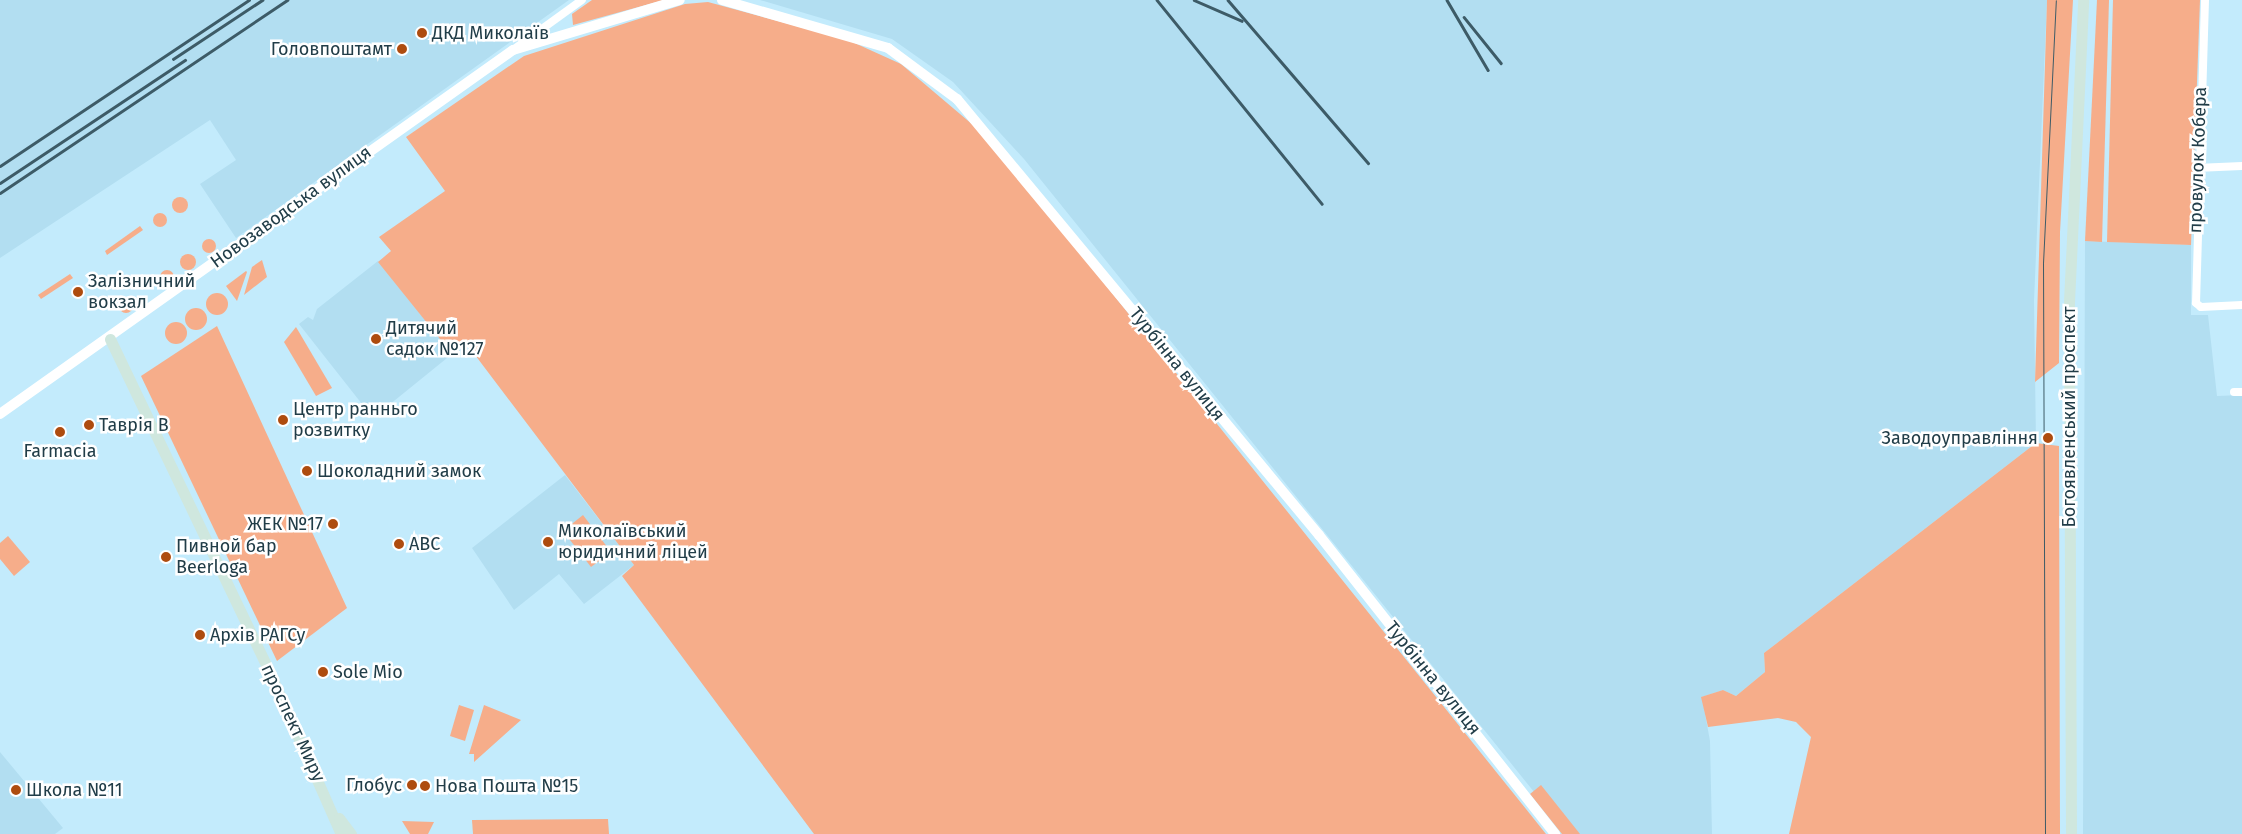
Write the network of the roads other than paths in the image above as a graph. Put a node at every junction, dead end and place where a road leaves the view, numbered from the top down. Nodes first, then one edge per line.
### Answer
1 (582, 0) edge
2 (680, 0) edge
3 (722, 0) edge
4 (2083, 0) edge
5 (2205, 0) edge
6 (513, 50) junction
7 (2242, 166) edge
8 (2196, 168) junction
9 (2242, 305) edge
10 (110, 339) junction
11 (0, 414) edge
12 (334, 811) junction
13 (340, 834) edge
14 (351, 834) edge
15 (1555, 834) edge
16 (2071, 834) edge

1 - 6 street, Новозаводська вулиця
2 - 6 street
3 - 15 street, Турбінна вулиця
4 - 16 main road, Богоявленський проспект
5 - 8 street, провулок Кобера
6 - 10 street, Новозаводська вулиця
7 - 8 street
8 - 9 street, провулок Кобера
10 - 11 street, Новозаводська вулиця
10 - 12 main road, проспект Миру
12 - 13 main road, проспект Миру
12 - 14 main road, проспект Миру

